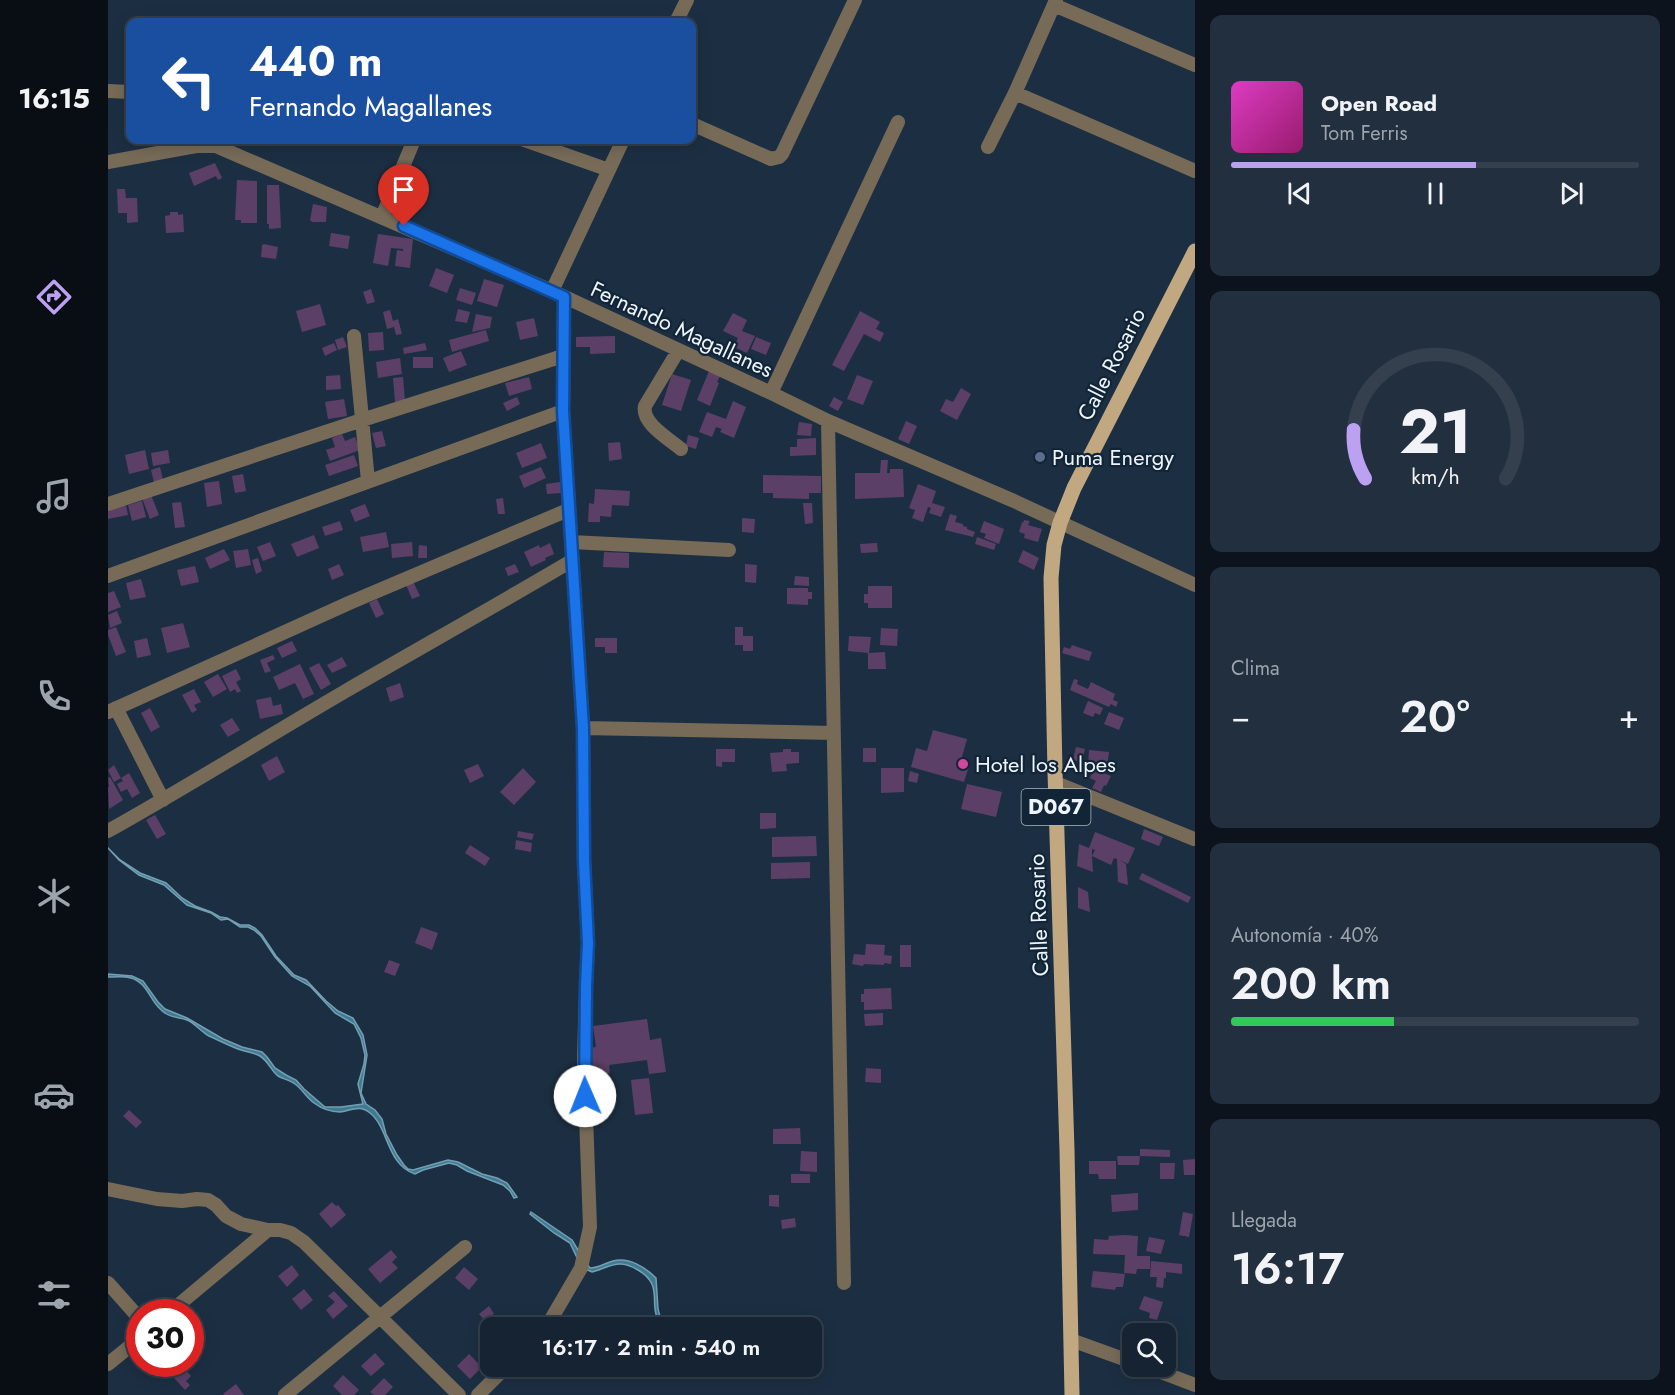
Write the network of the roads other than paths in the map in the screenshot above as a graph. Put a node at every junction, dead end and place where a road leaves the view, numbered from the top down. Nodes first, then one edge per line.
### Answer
1 (687, 0) edge
2 (855, 0) edge
3 (1055, 3) edge
4 (678, 18) edge
5 (1195, 65) edge
6 (108, 91) edge
7 (126, 92) edge
8 (1015, 93) junction
9 (898, 122) dead end
10 (696, 126) edge
11 (192, 144) edge
12 (203, 144) edge
13 (412, 144) edge
14 (535, 144) edge
15 (621, 144) edge
16 (988, 147) dead end
17 (108, 162) edge
18 (609, 170) junction
19 (1195, 171) edge
20 (382, 217) junction
21 (1195, 251) edge
22 (558, 294) junction
23 (354, 336) dead end
24 (678, 351) junction
25 (563, 356) junction
26 (771, 393) junction
27 (563, 411) junction
28 (362, 420) junction
29 (828, 421) junction
30 (681, 449) dead end
31 (368, 481) junction
32 (108, 504) edge
33 (568, 510) junction
34 (1060, 523) junction
35 (572, 542) junction
36 (729, 550) dead end
37 (573, 560) junction
38 (108, 576) edge
39 (1195, 585) edge
40 (112, 710) edge
41 (583, 728) junction
42 (834, 733) junction
43 (1056, 783) junction
44 (163, 800) junction
45 (108, 831) edge
46 (1194, 839) edge
47 (108, 1189) edge
48 (268, 1230) junction
49 (465, 1247) dead end
50 (108, 1283) edge
51 (844, 1283) dead end
52 (186, 1299) edge
53 (126, 1303) edge
54 (379, 1317) junction
55 (552, 1317) edge
56 (1071, 1340) junction
57 (126, 1349) edge
58 (1122, 1358) edge
59 (108, 1364) edge
60 (496, 1377) edge
61 (1174, 1377) edge
62 (1195, 1385) edge
63 (285, 1395) edge
64 (459, 1395) edge
65 (478, 1395) edge
66 (1072, 1395) edge

1 - 4 street
2 - 10 street
3 - 5 street
3 - 8 street
6 - 7 street
8 - 16 street
8 - 19 street
9 - 26 street
11 - 17 street, Fernando Magallanes
12 - 20 street, Fernando Magallanes
13 - 20 street
14 - 18 street
15 - 18 street
18 - 22 street
20 - 22 street, Fernando Magallanes
21 - 34 main road, Calle Rosario / D067
22 - 24 street, Fernando Magallanes
22 - 25 street
23 - 28 street
24 - 26 street, Fernando Magallanes
24 - 30 street
25 - 27 street
25 - 28 street
26 - 29 street, Fernando Magallanes
27 - 31 street
27 - 33 street
28 - 31 street
28 - 32 street
29 - 34 street, Fernando Magallanes
29 - 42 street
31 - 38 street
33 - 35 street
33 - 40 street
34 - 39 street, Fernando Magallanes
34 - 43 main road, Calle Rosario / D067
35 - 36 street
35 - 37 street
37 - 41 street
37 - 44 street
40 - 44 street
41 - 42 street
41 - 55 street
42 - 51 street
43 - 46 street
43 - 56 main road, Calle Rosario / D067
44 - 45 street
47 - 48 street
48 - 52 street
48 - 54 street
49 - 54 street
50 - 53 street
54 - 63 street
54 - 64 street
56 - 58 street
56 - 66 main road, Calle Rosario / D067
57 - 59 street
60 - 65 street
61 - 62 street

